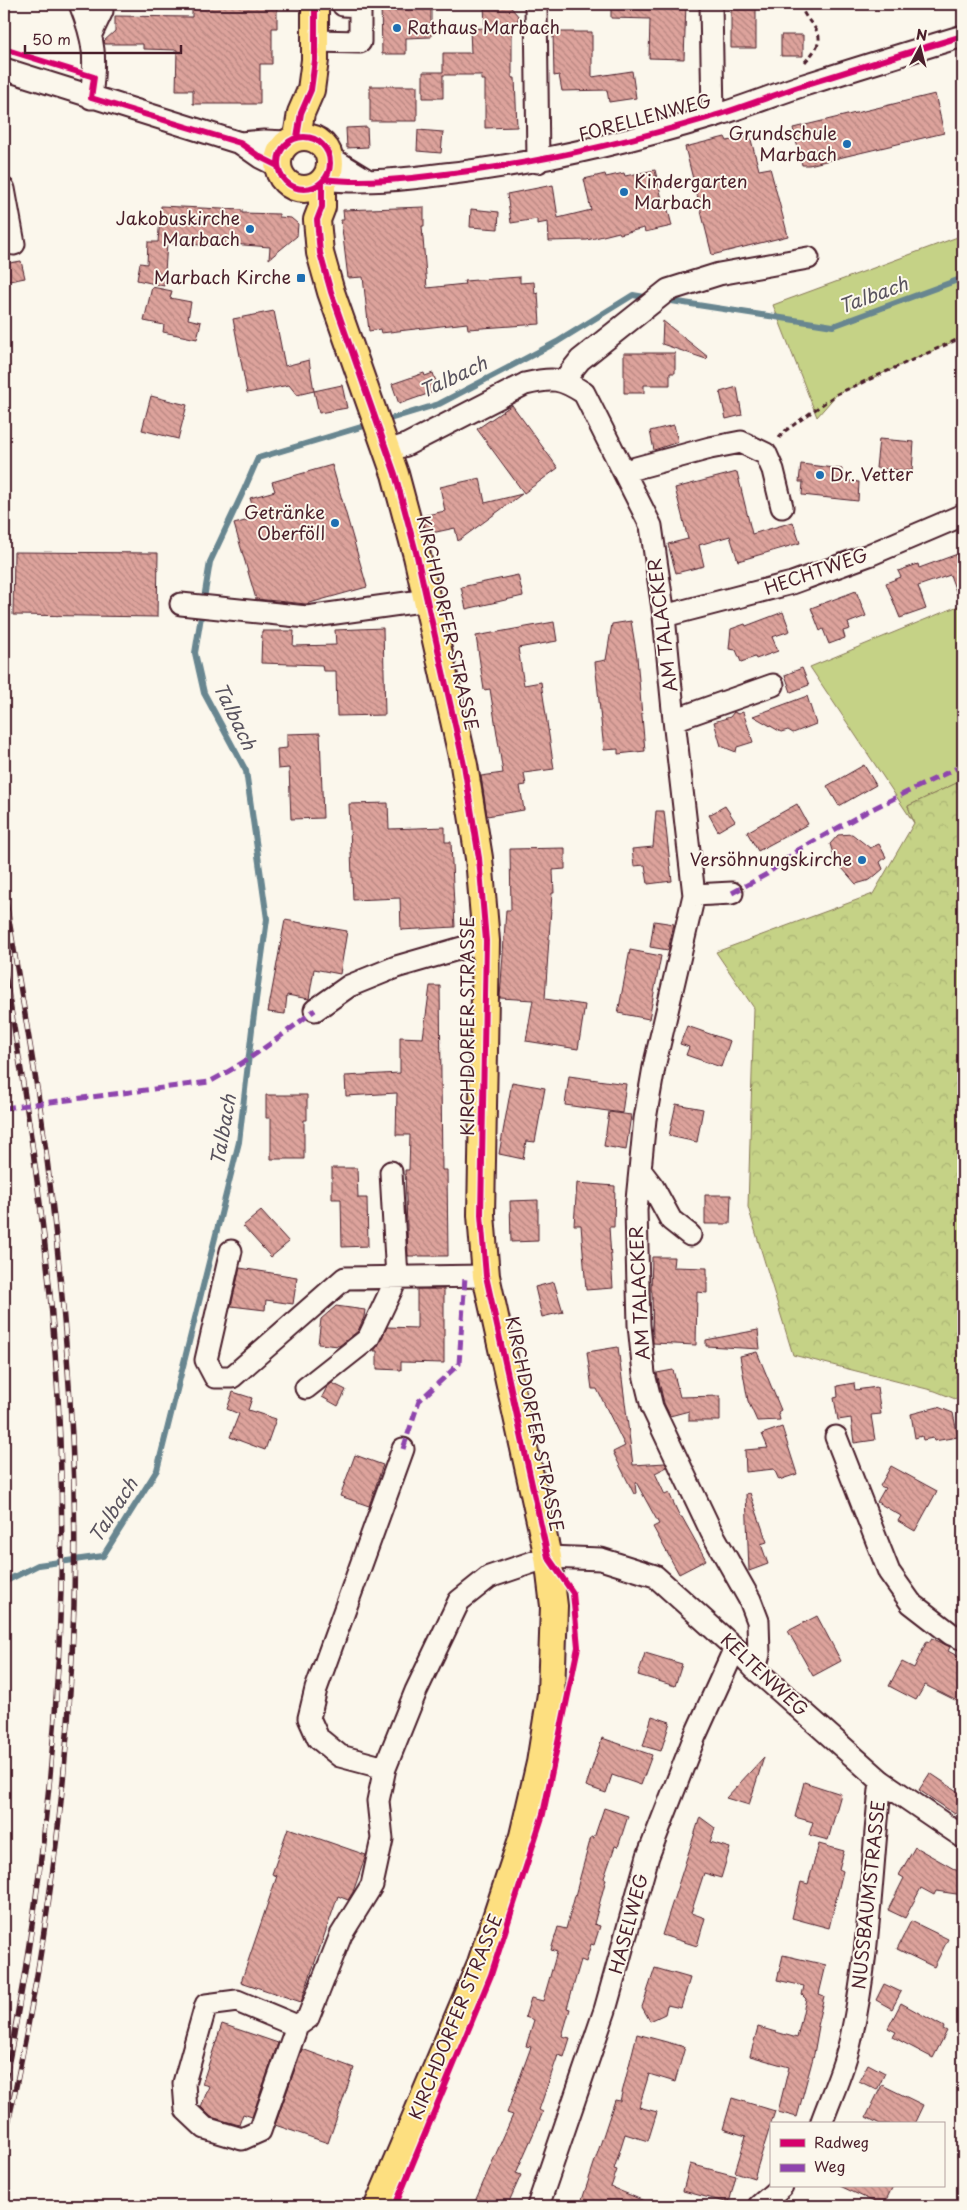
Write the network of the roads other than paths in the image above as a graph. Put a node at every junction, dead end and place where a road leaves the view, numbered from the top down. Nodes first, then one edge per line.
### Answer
1 (80, 4) edge
2 (102, 4) edge
3 (315, 4) edge
4 (536, 4) edge
5 (711, 4) edge
6 (343, 5) dead end
7 (91, 34) junction
8 (963, 36) edge
9 (315, 41) junction
10 (4, 69) edge
11 (91, 98) junction
12 (713, 116) junction
13 (308, 158) junction
14 (538, 162) junction
15 (4, 189) edge
16 (317, 220) junction
17 (14, 244) dead end
18 (808, 258) dead end
19 (564, 380) junction
20 (380, 430) junction
21 (624, 471) junction
22 (782, 508) dead end
23 (963, 515) edge
24 (428, 600) junction
25 (185, 605) dead end
26 (664, 616) junction
27 (773, 685) dead end
28 (674, 720) junction
29 (732, 893) dead end
30 (694, 896) junction
31 (486, 941) junction
32 (315, 1010) dead end
33 (640, 1170) junction
34 (391, 1172) dead end
35 (690, 1235) dead end
36 (231, 1251) dead end
37 (486, 1276) junction
38 (397, 1278) junction
39 (306, 1388) dead end
40 (836, 1437) dead end
41 (403, 1449) dead end
42 (548, 1557) junction
43 (963, 1639) edge
44 (735, 1648) junction
45 (755, 1668) junction
46 (385, 1768) junction
47 (881, 1781) junction
48 (963, 1837) edge
49 (297, 2026) junction
50 (822, 2122) edge
51 (780, 2188) edge
52 (378, 2206) edge
53 (538, 2206) edge
54 (759, 2206) edge

1 - 7 street
2 - 7 street
3 - 9 main road, KIRCHDORFER STRASSE
4 - 14 street
5 - 12 street, FORELLENWEG
6 - 9 street
7 - 11 street
8 - 12 street, FORELLENWEG
9 - 13 main road, KIRCHDORFER STRASSE
10 - 11 street
11 - 13 street, FORELLENWEG
12 - 14 street, FORELLENWEG
13 - 14 street, FORELLENWEG
13 - 16 main road, KIRCHDORFER STRASSE
13 - 16 main road, KIRCHDORFER STRASSE
15 - 17 street
16 - 20 main road, KIRCHDORFER STRASSE
18 - 19 street
19 - 20 street
19 - 21 street, AM TALACKER
20 - 24 main road, KIRCHDORFER STRASSE
21 - 22 street
21 - 26 street, AM TALACKER
23 - 26 street, HECHTWEG
24 - 25 street, KIRCHDORFER STRASSE
24 - 31 main road, KIRCHDORFER STRASSE
26 - 28 street, AM TALACKER
27 - 28 street
28 - 30 street, AM TALACKER
29 - 30 street
30 - 33 street, AM TALACKER
31 - 32 street
31 - 37 main road, KIRCHDORFER STRASSE
33 - 35 street
33 - 45 street, AM TALACKER
34 - 38 street
36 - 38 street
37 - 38 street
37 - 42 main road, KIRCHDORFER STRASSE
38 - 39 street
40 - 43 street
41 - 46 street
42 - 44 street, KELTENWEG
42 - 46 street, KIRCHDORFER STRASSE
42 - 52 main road, KIRCHDORFER STRASSE
44 - 45 street, KELTENWEG
44 - 53 street, HASELWEG
45 - 47 street, KELTENWEG
46 - 49 street, KIRCHDORFER STRASSE
47 - 48 street, KELTENWEG
47 - 50 street, NUSSBAUMSTRASSE
49 - 49 street, KIRCHDORFER STRASSE
51 - 54 street

